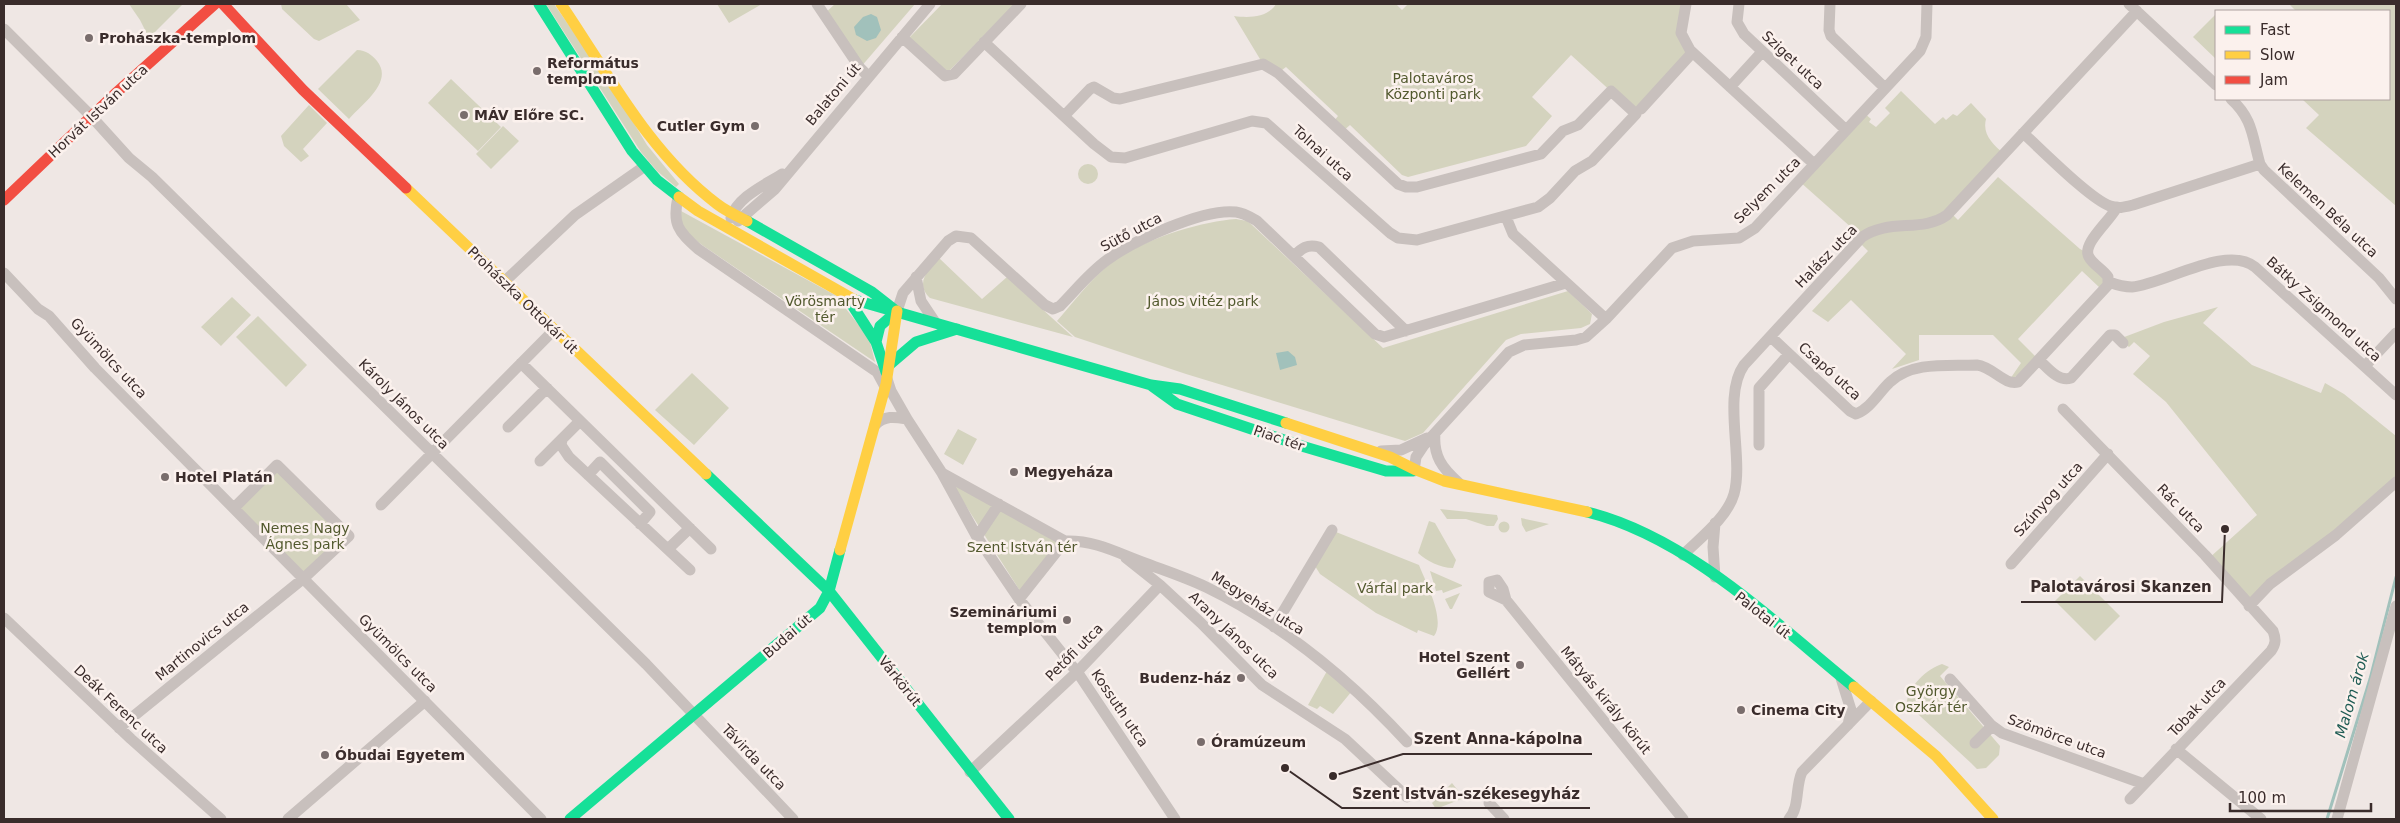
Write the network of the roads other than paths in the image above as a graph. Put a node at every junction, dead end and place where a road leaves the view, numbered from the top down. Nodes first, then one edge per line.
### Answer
1 (215, 4) edge
2 (223, 4) edge
3 (539, 4) edge
4 (561, 4) edge
5 (817, 4) edge
6 (930, 4) edge
7 (1020, 4) edge
8 (1686, 4) edge
9 (1739, 4) edge
10 (1830, 4) edge
11 (1927, 4) edge
12 (2133, 7) edge
13 (4, 29) edge
14 (902, 37) junction
15 (984, 42) junction
16 (1762, 52) junction
17 (1692, 53) junction
18 (868, 76) junction
19 (2215, 84) edge
20 (1730, 87) junction
21 (1885, 88) junction
22 (2232, 100) edge
23 (1638, 111) junction
24 (91, 116) junction
25 (1064, 116) junction
26 (1846, 130) junction
27 (2022, 133) junction
28 (1814, 164) junction
29 (2260, 164) junction
30 (645, 166) junction
31 (4, 182) edge
32 (13, 191) junction
33 (678, 197) junction
34 (4, 200) edge
35 (2118, 208) junction
36 (737, 216) junction
37 (1506, 217) junction
38 (729, 229) junction
39 (1294, 256) junction
40 (4, 273) edge
41 (916, 277) junction
42 (504, 282) junction
43 (2109, 282) junction
44 (1566, 283) junction
45 (847, 297) junction
46 (2396, 299) edge
47 (897, 311) junction
48 (1606, 319) junction
49 (935, 322) junction
50 (958, 329) junction
51 (554, 330) junction
52 (1406, 331) junction
53 (2396, 333) edge
54 (1771, 337) junction
55 (876, 342) junction
56 (2123, 343) dead end
57 (1789, 354) junction
58 (2040, 360) junction
59 (521, 363) junction
60 (889, 365) junction
61 (2366, 366) junction
62 (887, 377) junction
63 (1151, 386) junction
64 (547, 388) junction
65 (885, 390) junction
66 (2396, 395) edge
67 (2063, 410) dead end
68 (907, 419) junction
69 (580, 421) junction
70 (875, 425) junction
71 (508, 427) dead end
72 (1436, 433) junction
73 (562, 440) junction
74 (1759, 445) dead end
75 (1370, 451) junction
76 (432, 453) junction
77 (2108, 454) junction
78 (540, 461) dead end
79 (1414, 471) junction
80 (942, 473) junction
81 (588, 475) junction
82 (2396, 482) edge
83 (1461, 484) junction
84 (1486, 490) joint
85 (999, 504) junction
86 (381, 505) dead end
87 (234, 508) junction
88 (1715, 523) junction
89 (640, 524) junction
90 (690, 528) junction
91 (1332, 530) dead end
92 (977, 538) junction
93 (1066, 541) junction
94 (668, 549) junction
95 (712, 549) dead end
96 (1121, 554) junction
97 (1683, 555) junction
98 (2011, 564) dead end
99 (690, 570) dead end
100 (1716, 577) junction
101 (304, 578) junction
102 (1160, 585) junction
103 (829, 591) junction
104 (1019, 599) junction
105 (1506, 600) dead end
106 (2249, 606) junction
107 (2396, 606) edge
108 (4, 618) edge
109 (1274, 627) junction
110 (2273, 631) joint
111 (1077, 672) junction
112 (1841, 676) junction
113 (1950, 678) dead end
114 (1871, 701) junction
115 (425, 702) junction
116 (694, 716) junction
117 (1848, 725) junction
118 (1992, 726) junction
119 (119, 728) junction
120 (1407, 742) dead end
121 (1975, 743) dead end
122 (2176, 749) junction
123 (970, 772) junction
124 (2144, 784) junction
125 (1406, 797) dead end
126 (2130, 799) dead end
127 (1489, 803) dead end
128 (1176, 816) edge
129 (220, 819) edge
130 (288, 819) edge
131 (541, 819) edge
132 (570, 819) edge
133 (793, 819) edge
134 (999, 819) edge
135 (1009, 819) edge
136 (1504, 819) edge
137 (1683, 819) edge
138 (1790, 819) edge
139 (1993, 819) edge
140 (2261, 819) edge
141 (2336, 819) edge

1 - 24 main road, Horvát István utca
2 - 42 main road, Prohászka Ottokár út
3 - 30 main road
4 - 36 main road
5 - 18 street
6 - 14 street, Balatoni út
7 - 15 street
8 - 17 street
9 - 16 street, Sziget utca
10 - 21 street
11 - 21 street, Selyem utca
12 - 19 street
12 - 27 street, Halász utca
13 - 24 street, Károly János utca
14 - 15 street
14 - 18 street, Balatoni út
15 - 25 street, Tolnai utca
16 - 20 street
16 - 26 street, Sziget utca
17 - 20 street
17 - 23 street, Tolnai utca
18 - 36 street, Balatoni út
20 - 28 street
21 - 26 street, Selyem utca
22 - 29 street
23 - 25 street
23 - 37 street, Tolnai utca
24 - 32 main road, Horvát István utca
24 - 76 street, Károly János utca
25 - 37 street, Tolnai utca
26 - 28 street, Selyem utca
27 - 35 street
27 - 54 street, Halász utca
28 - 48 street, Selyem utca
29 - 35 street, Kelemen Béla utca
29 - 46 street, Kelemen Béla utca
30 - 33 main road
30 - 42 street
31 - 32 street
32 - 34 main road, Horvát István utca
33 - 38 main road
33 - 65 street
35 - 43 street
36 - 38 street, Balatoni út
36 - 47 main road
37 - 44 street
38 - 45 main road
39 - 41 street, Sütő utca
39 - 52 street, Sütő utca
39 - 52 street
40 - 87 street, Gyümölcs utca
41 - 47 street, Sütő utca
41 - 49 street
42 - 51 main road, Prohászka Ottokár út
43 - 58 street
43 - 61 street, Bátky Zsigmond utca
44 - 48 street
44 - 52 street, Sütő utca
45 - 47 main road
45 - 55 main road, Budai út
47 - 49 main road, Piac tér
47 - 55 main road
47 - 60 main road, Budai út
48 - 72 street, Selyem utca
49 - 50 main road, Piac tér
50 - 60 main road
50 - 63 main road, Piac tér
51 - 59 street
51 - 103 main road, Prohászka Ottokár út
53 - 61 street
54 - 57 street, Csapó utca
54 - 88 street, Halász utca
55 - 62 main road, Budai út
56 - 58 street
57 - 58 street, Csapó utca
57 - 74 street
59 - 64 street
59 - 76 street
60 - 62 main road, Budai út
61 - 66 street, Bátky Zsigmond utca
62 - 65 main road, Budai út
62 - 68 street
63 - 75 main road, Piac tér
63 - 79 main road, Piac tér
64 - 69 street
64 - 71 street
65 - 70 main road, Budai út
67 - 77 street, Rác utca
68 - 70 street
68 - 80 street
69 - 73 street
69 - 90 street
70 - 103 main road, Budai út
72 - 75 street, Selyem utca
72 - 79 street, Selyem utca
72 - 83 street
73 - 78 street
73 - 81 street
75 - 79 main road, Piac tér
76 - 86 street
76 - 116 street, Károly János utca
77 - 98 street, Szúnyog utca
77 - 106 street, Rác utca
79 - 83 main road, Piac tér
80 - 85 street
80 - 92 street
81 - 89 street
81 - 89 street
82 - 106 street
83 - 84 main road, Piac tér
84 - 97 main road, Palotai út
85 - 92 street
85 - 93 street
87 - 101 street, Gyümölcs utca
87 - 101 street, Martinovics utca
88 - 97 street, Halász utca
88 - 100 street
89 - 94 street
90 - 94 street
90 - 95 street
91 - 109 street
92 - 104 street
93 - 96 street, Megyeház utca
93 - 104 street
94 - 99 street
96 - 102 street
96 - 109 street, Megyeház utca
97 - 100 main road, Palotai út
100 - 112 main road, Palotai út
101 - 115 street, Gyümölcs utca
101 - 119 street, Martinovics utca
102 - 111 street, Petőfi utca
102 - 125 street, Arany János utca
103 - 116 main road, Budai út
103 - 123 main road, Várkörút
104 - 111 street, Kossuth utca
105 - 137 street, Mátyás király körút
106 - 110 street, Rác utca
107 - 141 street
108 - 119 street, Deák Ferenc utca
109 - 120 street, Megyeház utca
110 - 122 street, Tobak utca
111 - 123 street, Petőfi utca
111 - 128 street, Kossuth utca
112 - 114 main road, Palotai út
112 - 117 street
113 - 118 street, Szömörce utca
114 - 117 street
114 - 139 main road, Palotai út
115 - 130 street
115 - 131 street, Gyümölcs utca
116 - 132 main road, Budai út
116 - 133 street, Távirda utca
117 - 138 street
118 - 121 street
118 - 124 street, Szömörce utca
119 - 129 street, Deák Ferenc utca
122 - 124 street, Tobak utca
122 - 140 street
123 - 134 main road, Várkörút
123 - 135 main road, Várkörút
124 - 126 street, Tobak utca
127 - 136 street

